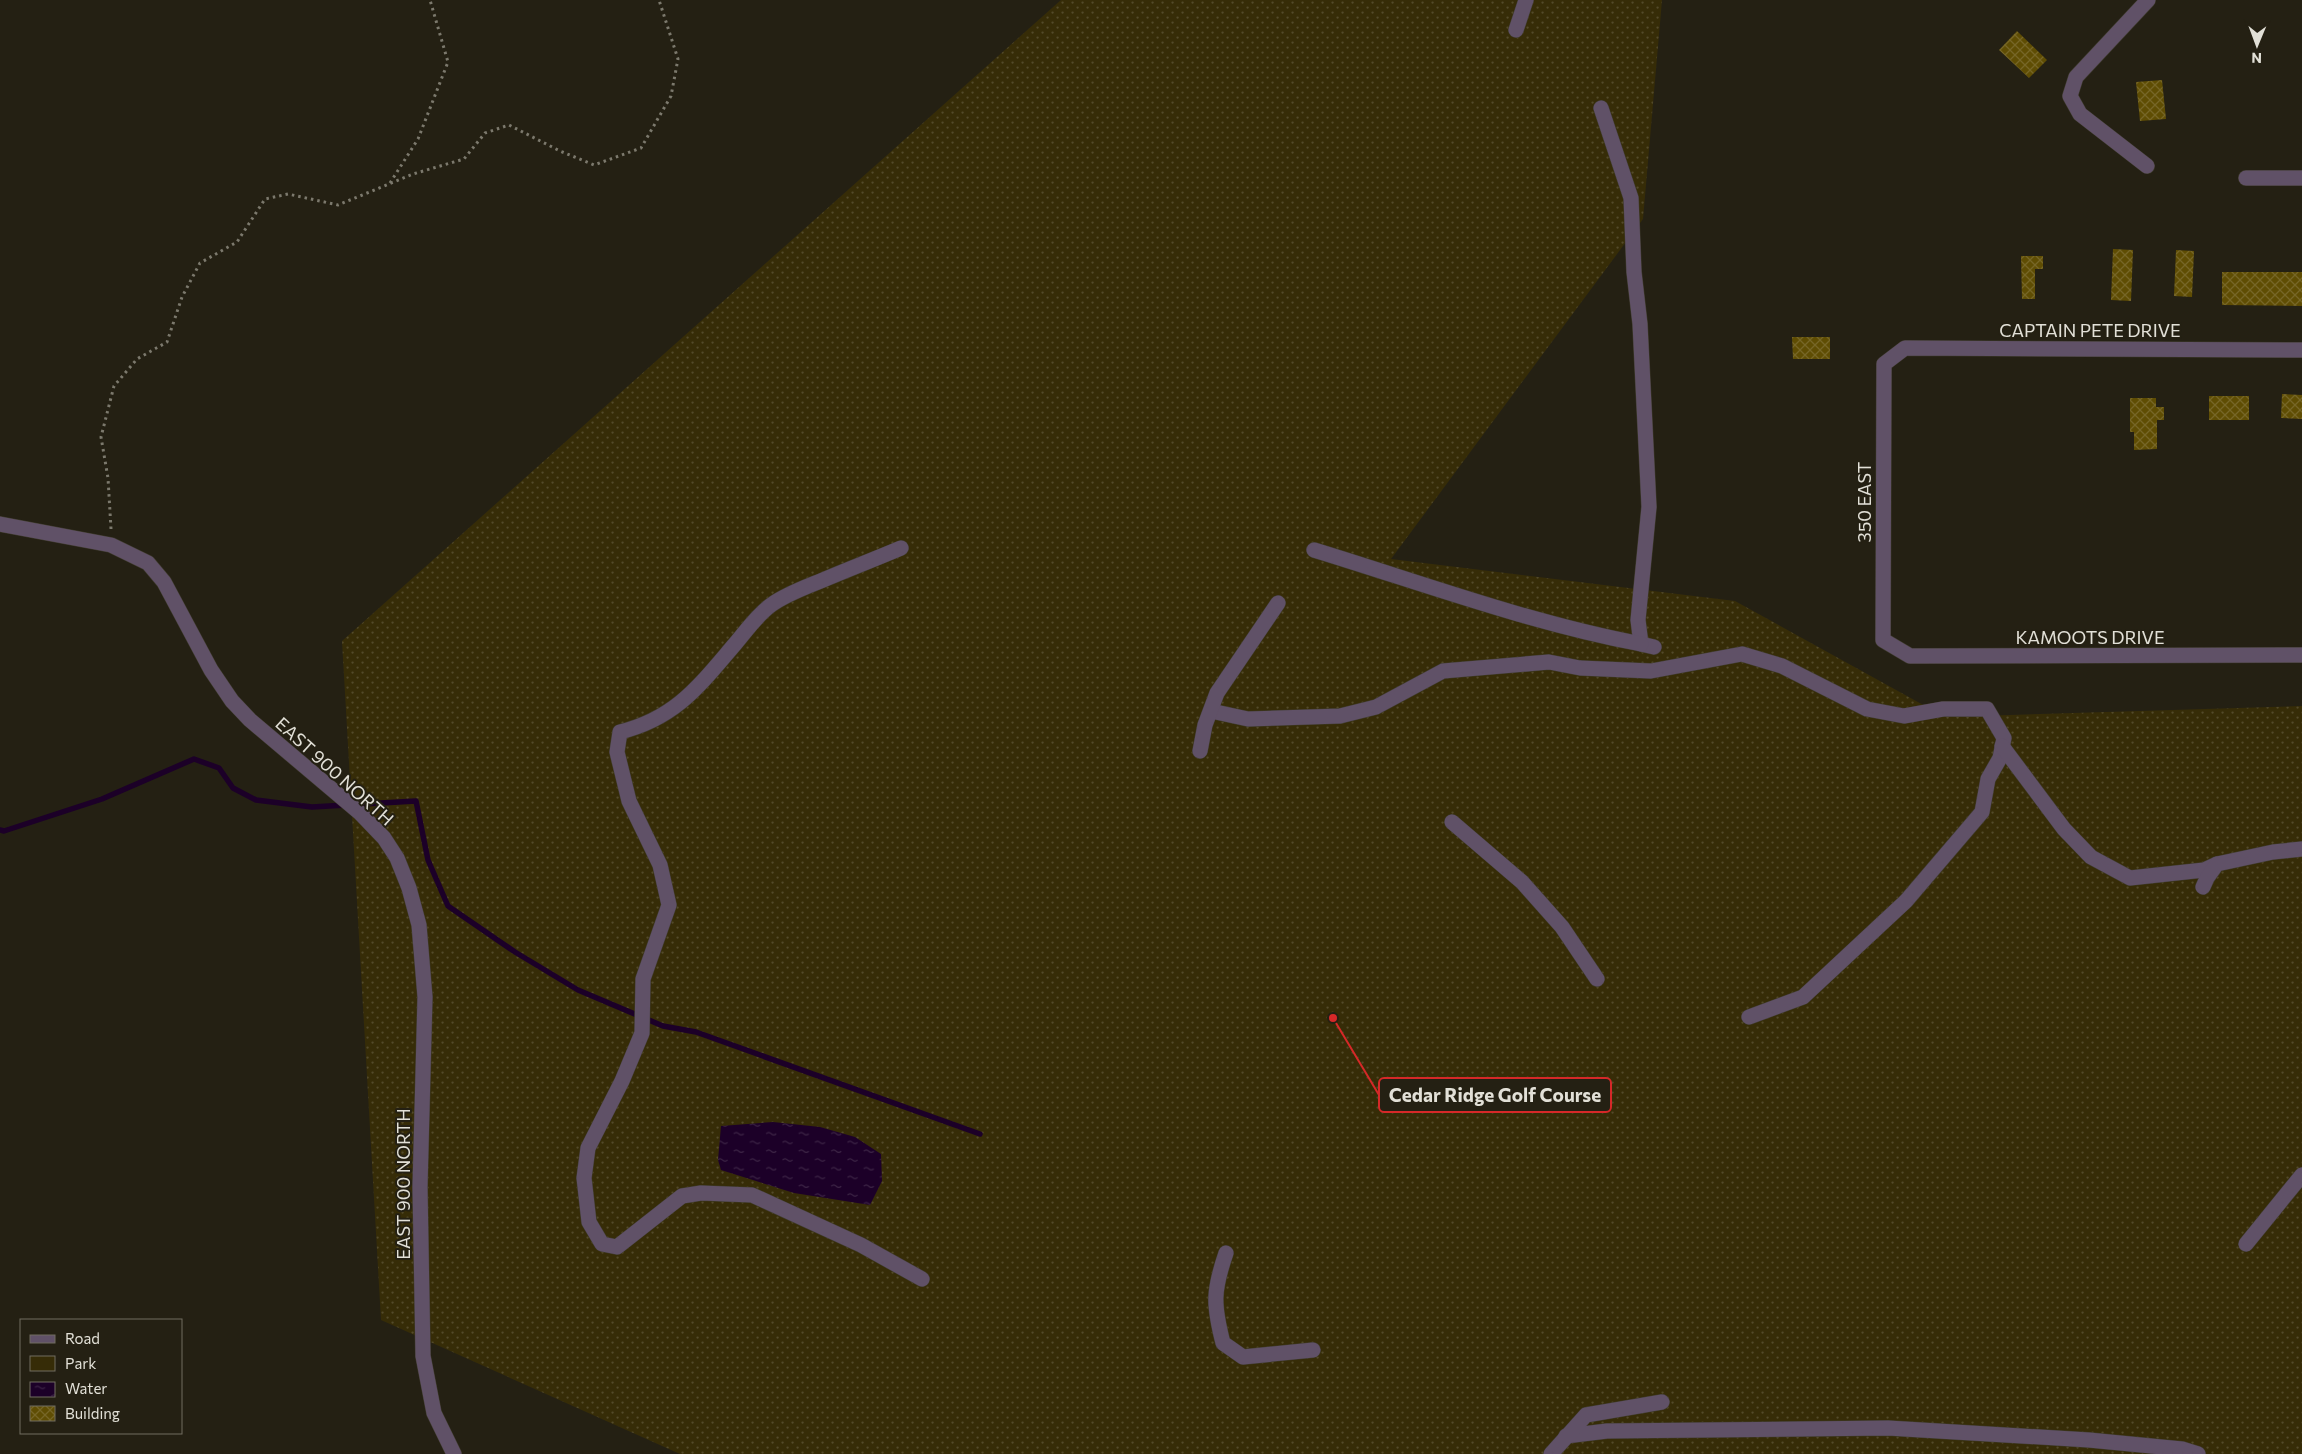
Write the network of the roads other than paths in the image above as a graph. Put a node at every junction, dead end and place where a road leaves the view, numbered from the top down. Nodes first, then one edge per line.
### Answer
1 (1526, 0) edge
2 (2148, 0) edge
3 (1516, 30) dead end
4 (1601, 108) dead end
5 (2147, 166) dead end
6 (2246, 178) dead end
7 (2302, 178) edge
8 (2302, 350) edge
9 (1884, 364) joint
10 (0, 524) edge
11 (901, 548) dead end
12 (1314, 550) dead end
13 (1278, 603) dead end
14 (1883, 640) joint
15 (2302, 654) edge
16 (1210, 711) junction
17 (2002, 746) junction
18 (1200, 751) dead end
19 (1452, 822) dead end
20 (2302, 849) edge
21 (2217, 864) junction
22 (2203, 887) dead end
23 (1597, 979) dead end
24 (1749, 1017) dead end
25 (2302, 1175) edge
26 (2246, 1244) dead end
27 (1226, 1253) dead end
28 (922, 1279) dead end
29 (1314, 1350) dead end
30 (1662, 1402) dead end
31 (1566, 1436) junction
32 (454, 1454) edge
33 (1551, 1454) edge
34 (2198, 1454) edge

1 - 3 street
2 - 5 street
4 - 12 street
6 - 7 street
8 - 9 street, CAPTAIN PETE DRIVE
9 - 14 street, 350 EAST
10 - 32 street, EAST 900 NORTH
11 - 28 street
13 - 16 street
14 - 15 street, KAMOOTS DRIVE
16 - 17 street
16 - 18 street
17 - 21 street
17 - 24 street
19 - 23 street
20 - 21 street
21 - 22 street
25 - 26 street
27 - 29 street
30 - 31 street
31 - 33 street
31 - 34 street

